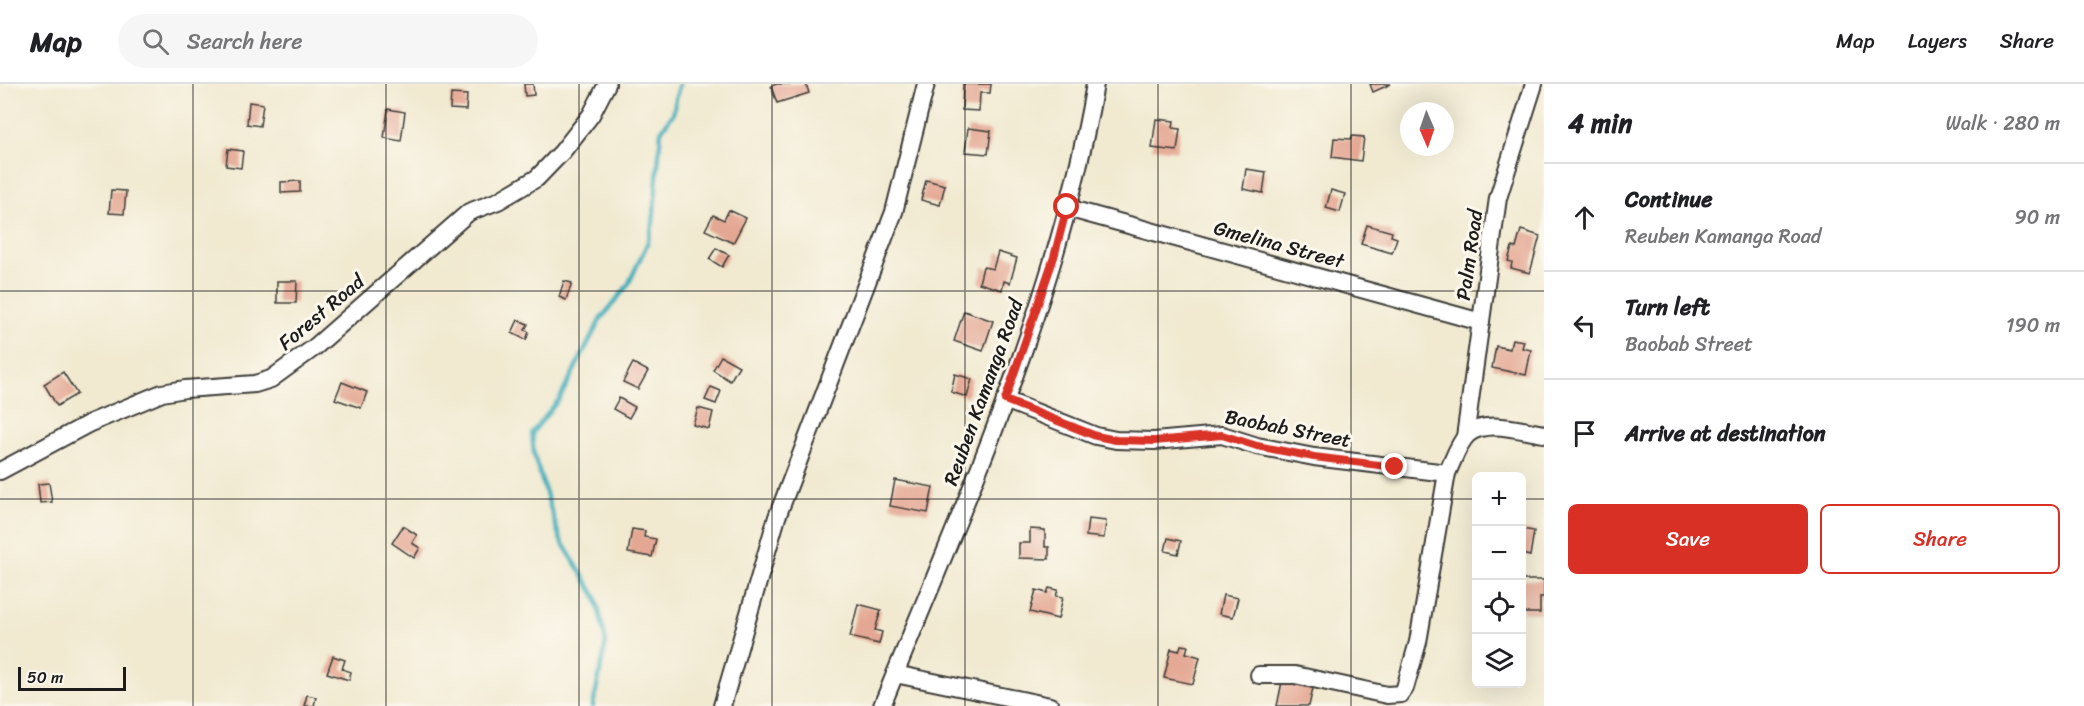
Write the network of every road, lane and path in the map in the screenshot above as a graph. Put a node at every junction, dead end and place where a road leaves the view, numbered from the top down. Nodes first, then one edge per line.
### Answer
1 (607, 84) edge
2 (926, 84) edge
3 (1095, 84) edge
4 (1534, 84) edge
5 (1067, 207) junction
6 (1481, 322) junction
7 (1005, 400) junction
8 (1544, 434) edge
9 (1465, 437) junction
10 (0, 471) edge
11 (1447, 473) junction
12 (895, 674) junction
13 (1258, 675) dead end
14 (1394, 701) edge
15 (722, 706) edge
16 (882, 706) edge
17 (1050, 706) edge

1 - 10 street, Forest Road
2 - 15 street
3 - 5 street, Reuben Kamanga Road
4 - 6 street, Palm Road
5 - 6 street, Gmelina Street
5 - 7 street, Reuben Kamanga Road
6 - 9 street, Palm Road
7 - 11 street, Baobab Street
7 - 12 street, Reuben Kamanga Road
8 - 9 street
9 - 11 street
11 - 14 street
12 - 16 street, Reuben Kamanga Road
12 - 17 street
13 - 14 street

